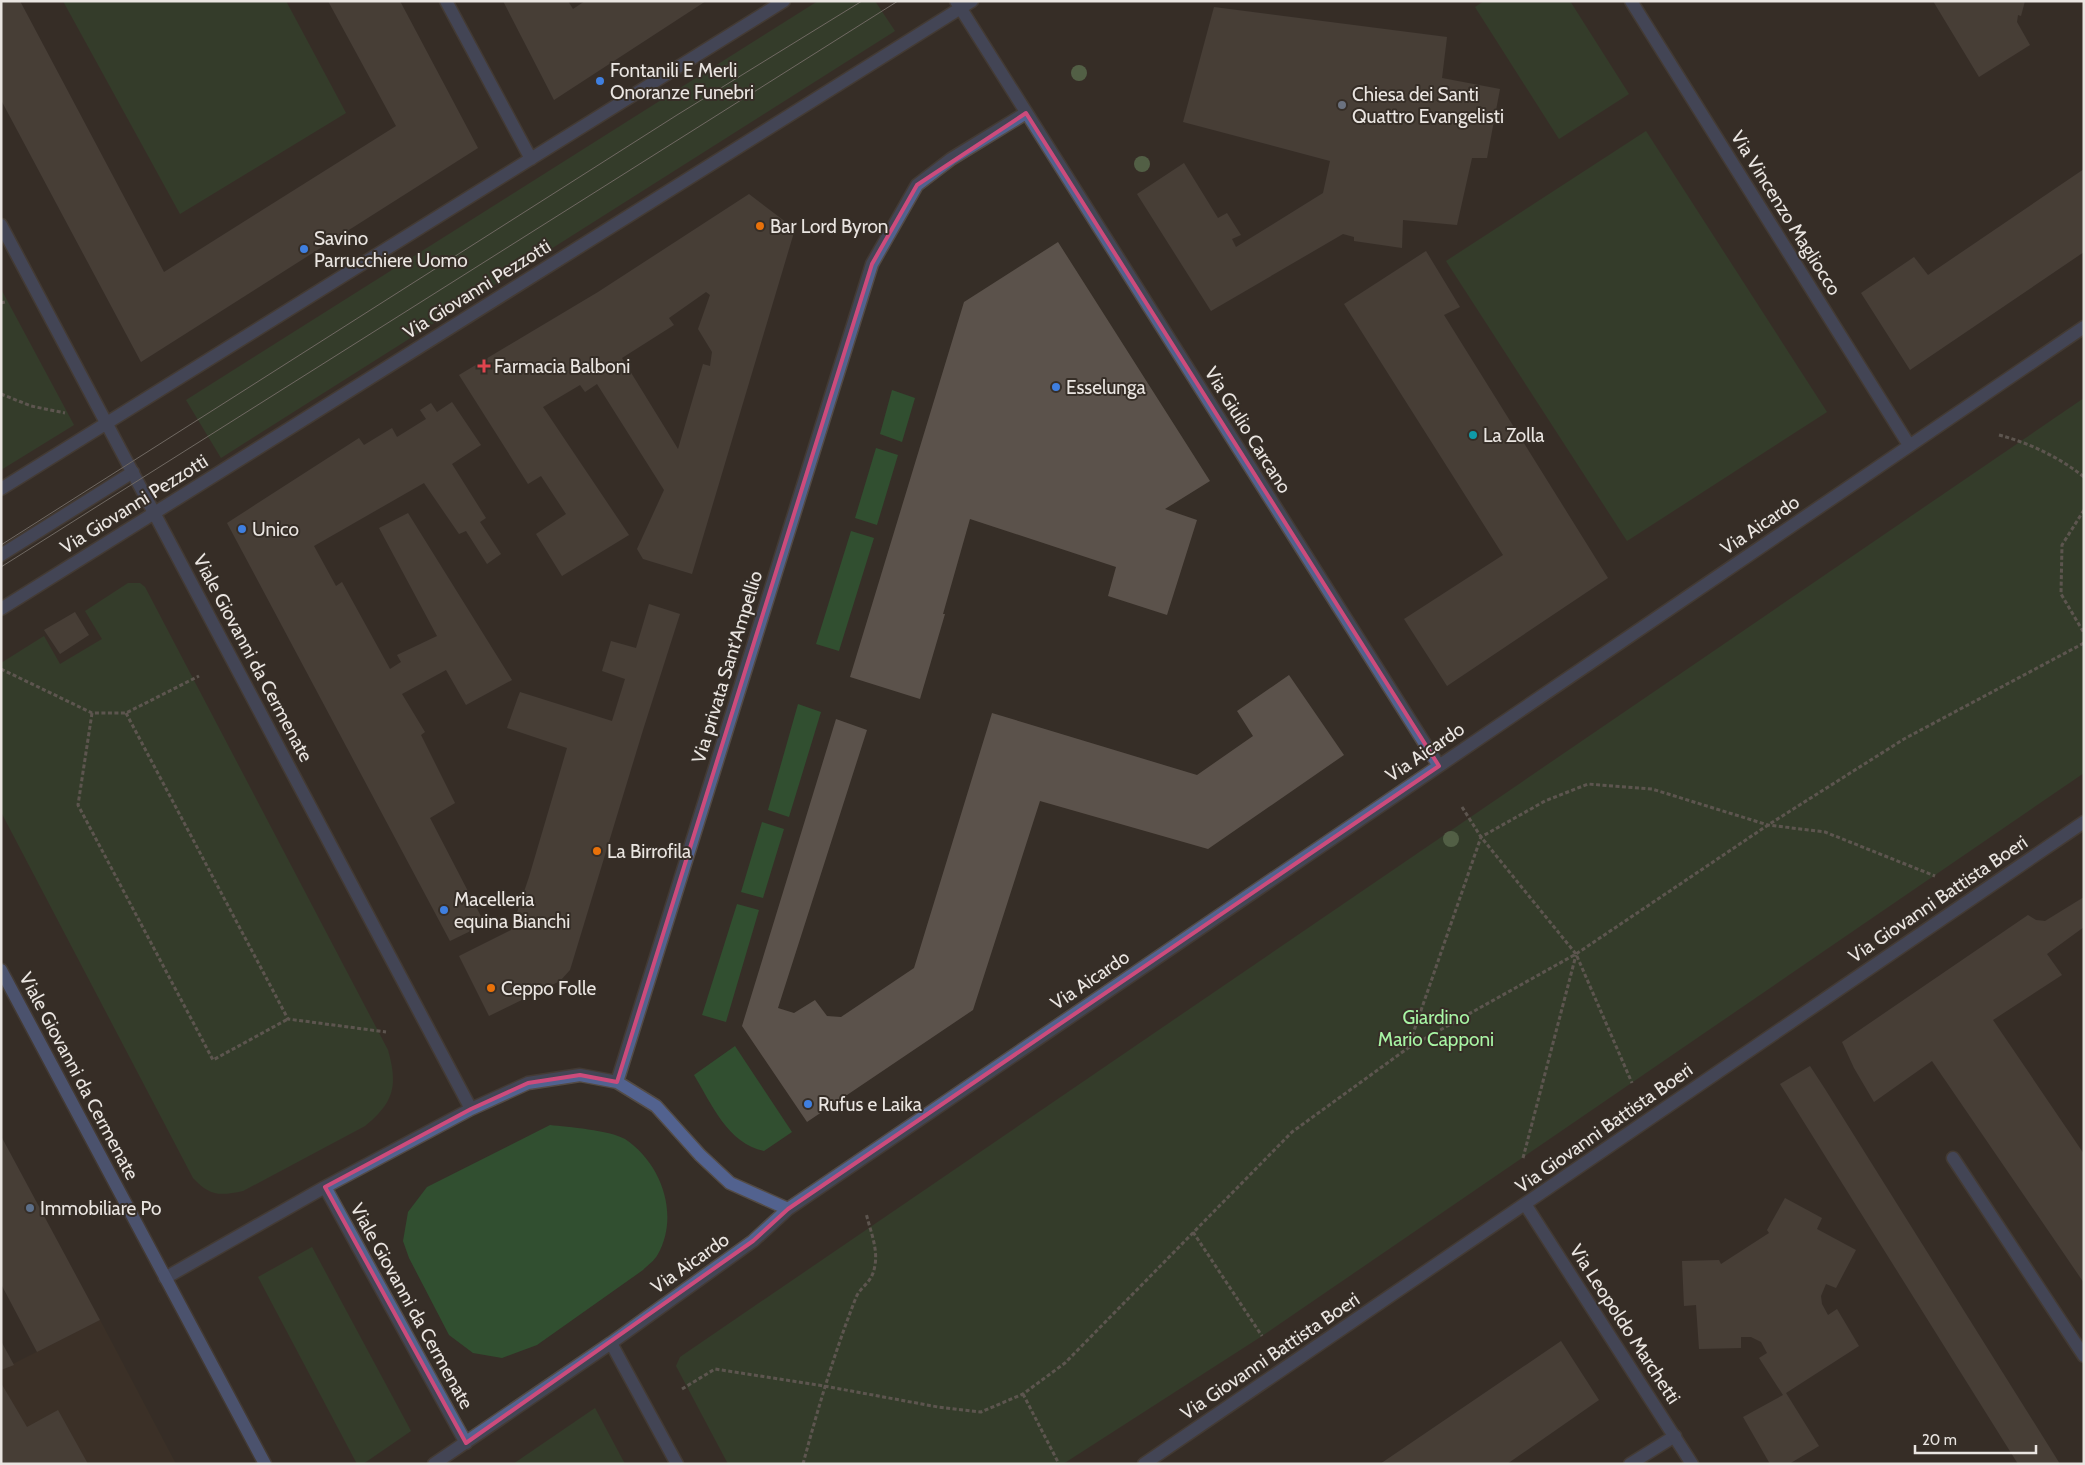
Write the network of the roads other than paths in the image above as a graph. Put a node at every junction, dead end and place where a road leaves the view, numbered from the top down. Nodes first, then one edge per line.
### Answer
1 (446, 1) edge
2 (784, 1) edge
3 (972, 1) edge
4 (1631, 1) edge
5 (958, 5) edge
6 (1026, 113) junction
7 (531, 159) junction
8 (1, 225) edge
9 (2084, 327) edge
10 (107, 423) junction
11 (1910, 445) junction
12 (132, 472) junction
13 (1, 489) edge
14 (154, 514) junction
15 (1, 555) edge
16 (1, 609) edge
17 (1439, 766) junction
18 (2084, 822) edge
19 (1, 970) edge
20 (616, 1082) junction
21 (471, 1109) junction
22 (1953, 1158) dead end
23 (326, 1187) junction
24 (1526, 1204) junction
25 (788, 1209) junction
26 (165, 1278) junction
27 (611, 1343) junction
28 (2084, 1356) edge
29 (1675, 1436) junction
30 (466, 1443) junction
31 (265, 1464) edge
32 (434, 1464) edge
33 (677, 1464) edge
34 (1144, 1464) edge
35 (1630, 1464) edge
36 (1692, 1464) edge

1 - 7 street
2 - 7 street
3 - 5 street, Via Giovanni Pezzotti
4 - 11 street, Via Vincenzo Magliocco
5 - 6 street, Via Giulio Carcano
5 - 14 street, Via Giovanni Pezzotti
6 - 17 street, Via Giulio Carcano
6 - 20 street, Via privata Sant'Ampellio
7 - 10 street
8 - 10 street, Viale Giovanni da Cermenate
9 - 11 street, Via Aicardo
10 - 12 street, Viale Giovanni da Cermenate
10 - 13 street
11 - 17 street, Via Aicardo
12 - 14 street, Viale Giovanni da Cermenate
12 - 15 street
14 - 16 street, Via Giovanni Pezzotti
14 - 21 street, Viale Giovanni da Cermenate
17 - 25 street, Via Aicardo
18 - 24 street, Via Giovanni Battista Boeri
19 - 26 main road, Viale Giovanni da Cermenate
20 - 21 street
20 - 25 street
21 - 23 street
22 - 28 street
23 - 26 street
23 - 30 street, Viale Giovanni da Cermenate
24 - 29 street, Via Leopoldo Marchetti
24 - 34 street, Via Giovanni Battista Boeri
25 - 27 street, Via Aicardo
26 - 31 main road, Viale Giovanni da Cermenate
27 - 30 street, Viale Giovanni da Cermenate
27 - 33 street
29 - 35 street
29 - 36 street, Via Leopoldo Marchetti
30 - 32 street, Viale Giovanni da Cermenate

